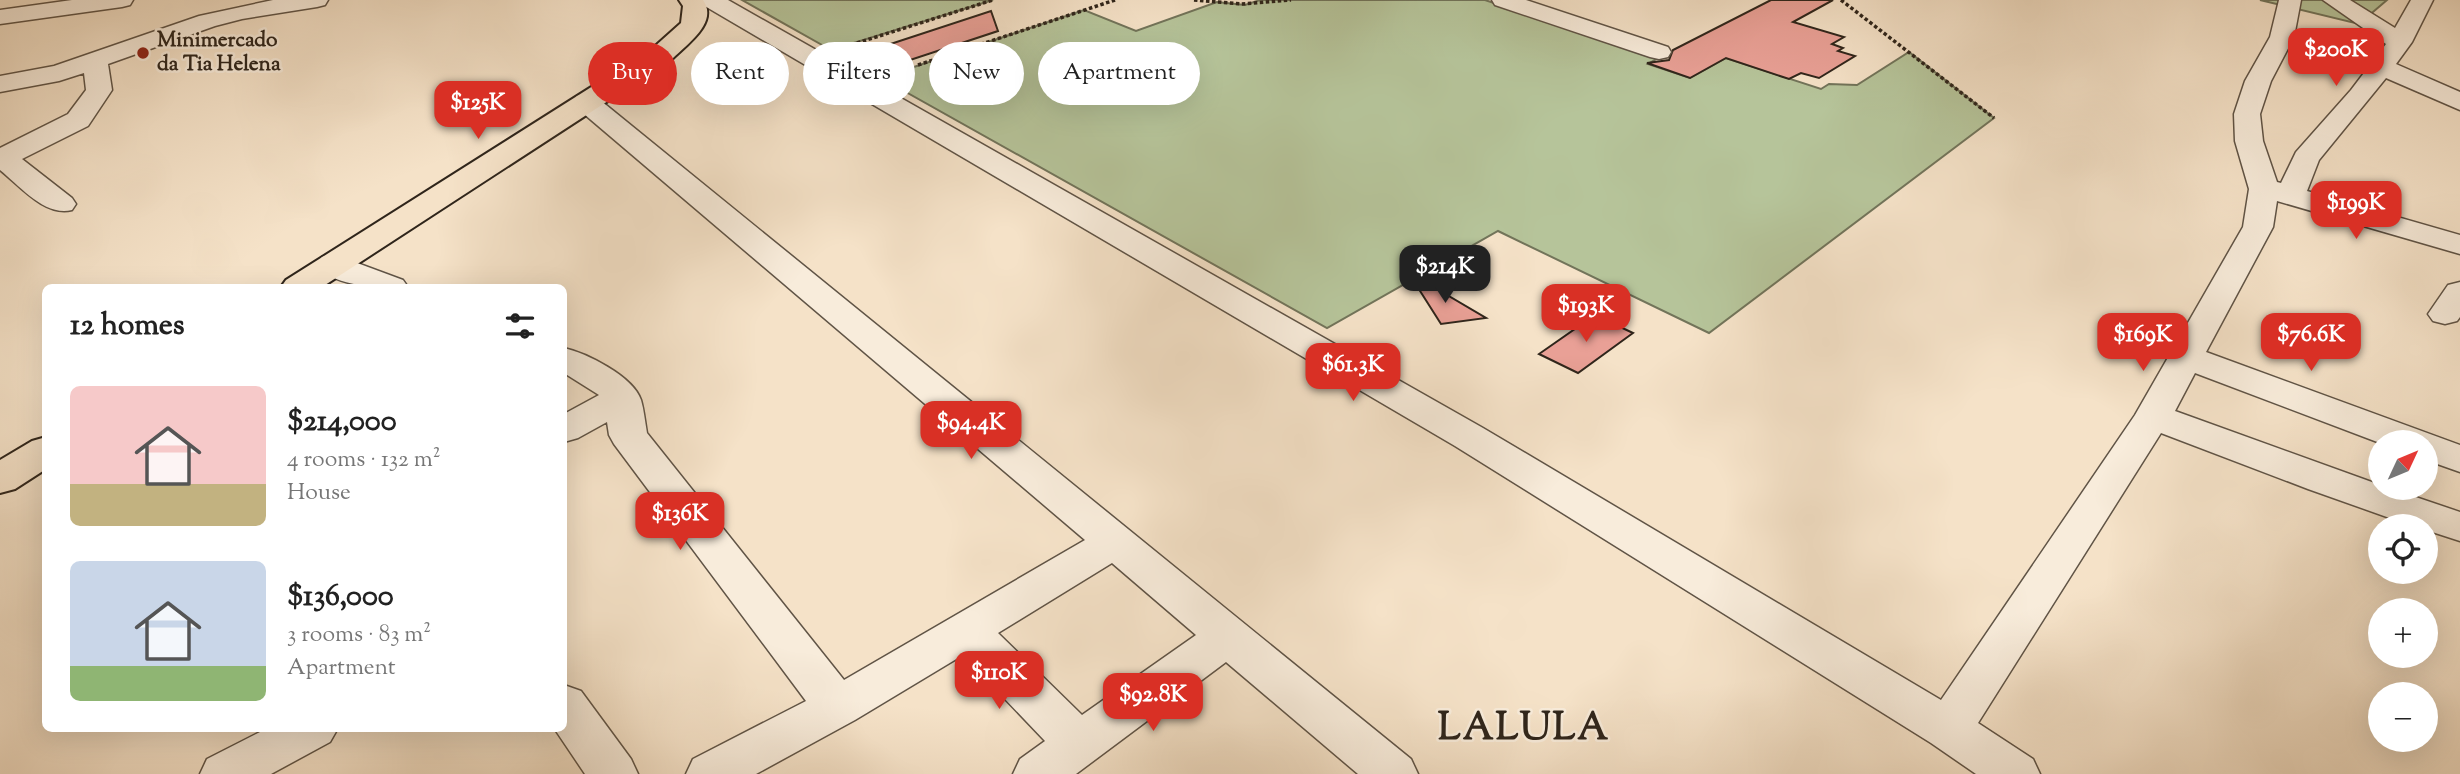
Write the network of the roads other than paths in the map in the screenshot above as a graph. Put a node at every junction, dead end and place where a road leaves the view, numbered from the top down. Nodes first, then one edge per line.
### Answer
1 (122, 0) edge
2 (317, 0) edge
3 (691, 0) edge
4 (711, 0) edge
5 (1503, 0) edge
6 (2290, 0) edge
7 (2334, 0) edge
8 (2423, 0) edge
9 (0, 17) edge
10 (2400, 42) junction
11 (1659, 52) dead end
12 (95, 62) junction
13 (2380, 66) junction
14 (0, 84) edge
15 (586, 102) junction
16 (2460, 102) edge
17 (1, 158) edge
18 (2277, 191) junction
19 (61, 204) dead end
20 (2460, 220) edge
21 (2413, 231) junction
22 (2460, 245) edge
23 (333, 264) junction
24 (303, 284) edge
25 (383, 284) edge
26 (2184, 356) junction
27 (567, 361) edge
28 (622, 398) junction
29 (2153, 416) junction
30 (567, 428) edge
31 (2382, 430) edge
32 (2438, 451) edge
33 (42, 453) edge
34 (2460, 459) edge
35 (0, 479) edge
36 (2460, 527) edge
37 (1113, 543) junction
38 (967, 630) junction
39 (1227, 637) junction
40 (838, 707) junction
41 (567, 708) edge
42 (1948, 729) junction
43 (305, 732) edge
44 (1079, 744) junction
45 (225, 774) edge
46 (613, 774) edge
47 (711, 774) edge
48 (1038, 774) edge
49 (1393, 774) edge
50 (2015, 774) edge

1 - 9 street
2 - 12 street
3 - 15 main road
4 - 42 street
5 - 11 street
6 - 18 street
7 - 10 street
8 - 10 street
10 - 13 street
12 - 14 street
12 - 17 street
13 - 16 street
13 - 18 street
15 - 23 main road
15 - 37 street
17 - 19 street
18 - 21 street
18 - 26 street
20 - 21 street
21 - 22 street
23 - 24 main road
23 - 25 street
26 - 29 street
26 - 31 street
27 - 28 street
28 - 30 street
28 - 40 street
29 - 36 street
29 - 42 street
32 - 34 street
33 - 35 main road
37 - 38 street
37 - 39 street
38 - 40 street
38 - 44 street
39 - 44 street
39 - 49 street
40 - 47 street
41 - 46 street
42 - 50 street
43 - 45 street
44 - 48 street

